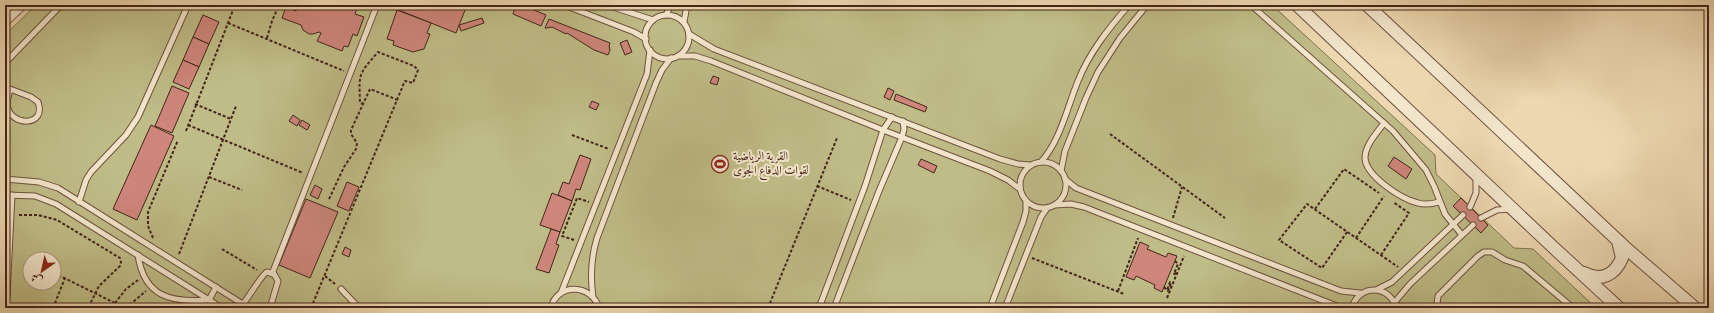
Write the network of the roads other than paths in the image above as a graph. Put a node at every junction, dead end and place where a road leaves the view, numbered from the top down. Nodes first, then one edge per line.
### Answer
1 (20, 5) edge
2 (61, 5) edge
3 (188, 5) edge
4 (377, 5) edge
5 (564, 5) edge
6 (607, 5) edge
7 (671, 5) edge
8 (687, 5) edge
9 (1129, 5) edge
10 (1147, 5) edge
11 (1250, 5) edge
12 (1297, 5) edge
13 (1367, 5) edge
14 (666, 15) junction
15 (5, 19) edge
16 (653, 20) junction
17 (684, 22) junction
18 (689, 34) junction
19 (646, 39) junction
20 (650, 50) junction
21 (679, 56) junction
22 (671, 58) junction
23 (5, 63) edge
24 (7, 88) edge
25 (892, 117) junction
26 (903, 121) junction
27 (1384, 123) junction
28 (883, 130) junction
29 (902, 137) junction
30 (1041, 162) junction
31 (1030, 166) junction
32 (1061, 171) junction
33 (1474, 171) junction
34 (5, 179) edge
35 (1065, 179) junction
36 (1020, 189) junction
37 (5, 195) edge
38 (12, 195) junction
39 (1026, 200) junction
40 (79, 202) junction
41 (1439, 202) junction
42 (1055, 204) junction
43 (1470, 207) dead end
44 (1047, 208) junction
45 (1514, 209) junction
46 (1463, 215) dead end
47 (1481, 218) dead end
48 (1453, 225) junction
49 (1473, 225) dead end
50 (1462, 235) junction
51 (1618, 240) junction
52 (138, 255) junction
53 (1574, 267) junction
54 (272, 274) junction
55 (216, 287) junction
56 (340, 289) road end
57 (1378, 289) junction
58 (561, 293) junction
59 (1360, 294) junction
60 (7, 296) dead end
61 (594, 297) junction
62 (209, 300) junction
63 (243, 304) junction
64 (1395, 306) edge
65 (222, 308) edge
66 (249, 308) edge
67 (270, 308) edge
68 (359, 308) edge
69 (551, 308) edge
70 (599, 308) edge
71 (819, 308) edge
72 (834, 308) edge
73 (990, 308) edge
74 (1005, 308) edge
75 (1342, 308) edge
76 (1352, 308) edge
77 (1441, 308) edge
78 (1573, 308) edge
79 (1620, 308) edge
80 (1695, 308) edge

1 - 15 street
2 - 23 lane
3 - 40 lane
4 - 54 lane
5 - 19 lane
6 - 16 lane
7 - 14 lane
8 - 17 lane
9 - 30 lane
10 - 32 lane
11 - 27 lane
12 - 33 street
13 - 51 street
14 - 16 lane
14 - 17 lane
16 - 19 lane
17 - 18 lane
18 - 21 lane
18 - 25 lane
19 - 20 lane
20 - 22 lane
20 - 58 lane
21 - 22 lane
21 - 28 lane
22 - 61 lane
24 - 24 lane
25 - 26 lane
25 - 28 lane
26 - 29 lane
26 - 31 lane
27 - 41 lane
27 - 41 lane
28 - 29 lane
28 - 71 lane
29 - 36 lane
29 - 72 lane
30 - 31 lane
30 - 32 lane
31 - 36 lane
32 - 35 lane
33 - 43 lane
33 - 45 street
34 - 40 lane
35 - 42 lane
35 - 59 lane
36 - 39 lane
37 - 38 lane
38 - 52 lane
38 - 60 lane
39 - 44 lane
39 - 73 lane
40 - 55 lane
41 - 48 lane
42 - 44 lane
42 - 75 lane
44 - 74 lane
45 - 47 lane
45 - 53 street
46 - 48 lane
48 - 50 lane
48 - 57 lane
49 - 50 lane
50 - 64 lane
51 - 53 street
51 - 80 street
52 - 62 lane
52 - 62 lane
53 - 79 street
54 - 63 lane
54 - 67 lane
55 - 62 lane
55 - 63 lane
56 - 68 lane
57 - 59 lane
57 - 64 lane
58 - 61 lane
58 - 69 lane
59 - 76 lane
61 - 70 lane
62 - 65 lane
63 - 66 lane
77 - 78 lane

